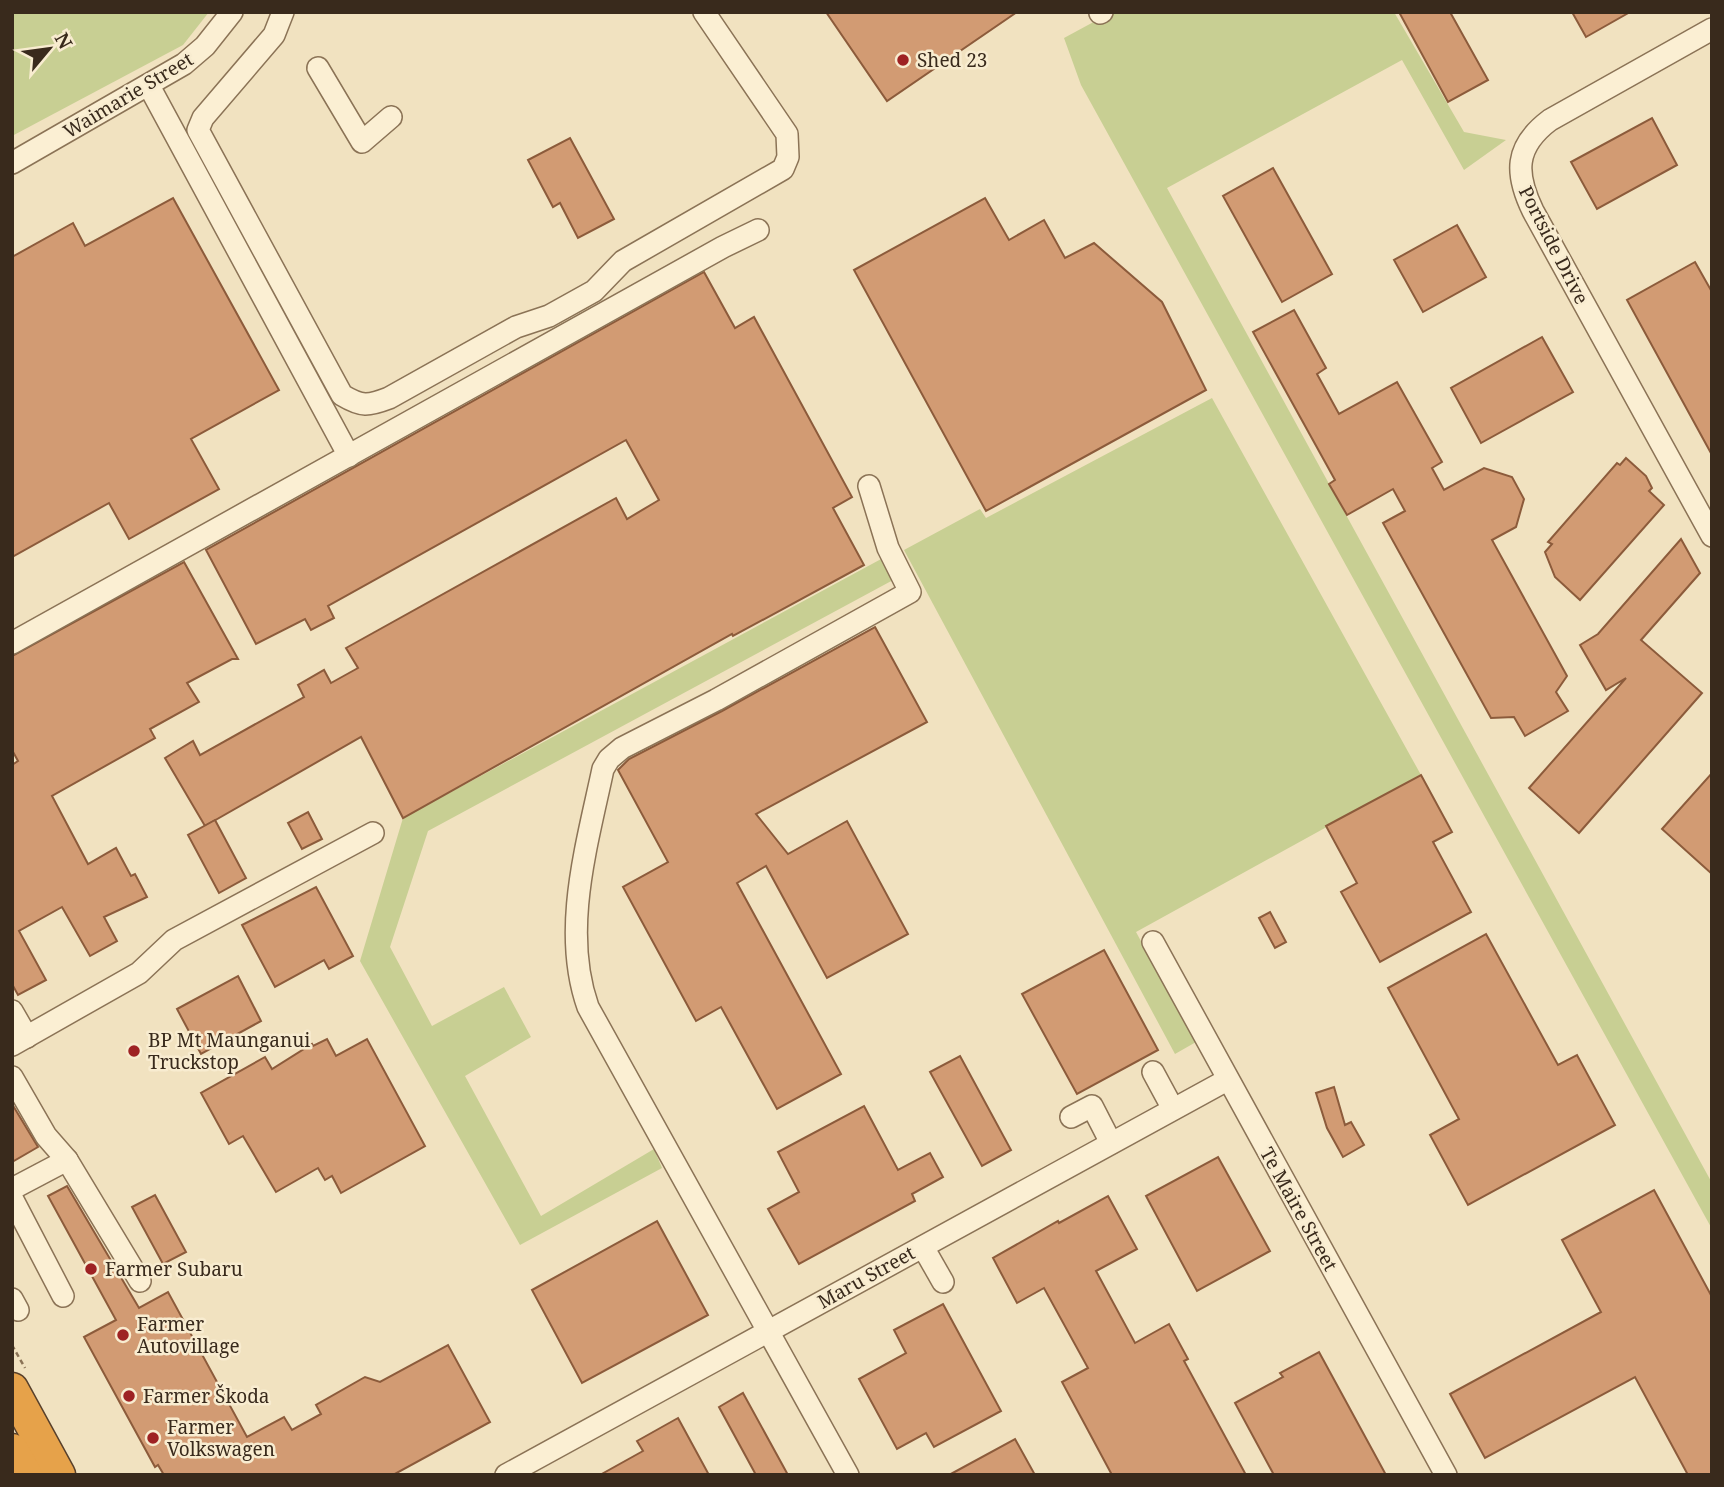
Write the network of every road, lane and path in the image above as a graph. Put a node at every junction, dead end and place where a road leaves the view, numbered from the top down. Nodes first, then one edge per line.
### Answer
1 (232, 12) edge
2 (283, 12) edge
3 (704, 12) edge
4 (1712, 29) edge
5 (318, 68) dead end
6 (149, 86) junction
7 (391, 117) dead end
8 (12, 163) edge
9 (758, 230) dead end
10 (349, 456) junction
11 (869, 486) dead end
12 (1712, 536) edge
13 (12, 643) edge
14 (373, 833) dead end
15 (1153, 942) dead end
16 (12, 1011) edge
17 (20, 1041) edge
18 (1153, 1072) dead end
19 (12, 1076) edge
20 (1227, 1080) junction
21 (1173, 1109) junction
22 (1071, 1117) dead end
23 (1111, 1143) junction
24 (67, 1160) junction
25 (12, 1189) edge
26 (12, 1198) edge
27 (923, 1247) junction
28 (140, 1281) dead end
29 (943, 1282) dead end
30 (63, 1296) dead end
31 (768, 1331) junction
32 (12, 1390) edge
33 (12, 1450) edge
34 (26, 1475) edge
35 (58, 1475) edge
36 (506, 1475) edge
37 (848, 1475) edge
38 (1446, 1475) edge

1 - 6 street, Waimarie Street
2 - 3 street
4 - 12 street, Portside Drive
5 - 7 street
6 - 8 street, Waimarie Street
6 - 10 street
9 - 10 street
10 - 13 street
11 - 31 street
14 - 17 street
15 - 20 street, Te Maire Street
16 - 17 street
18 - 21 street
19 - 24 street
20 - 21 street, Maru Street
20 - 38 street, Te Maire Street
21 - 23 street, Maru Street
22 - 23 street
23 - 27 street, Maru Street
24 - 25 street
24 - 28 street
26 - 30 street
27 - 29 street
27 - 31 street, Maru Street
31 - 36 street, Maru Street
31 - 37 street
32 - 35 highway
33 - 34 highway

